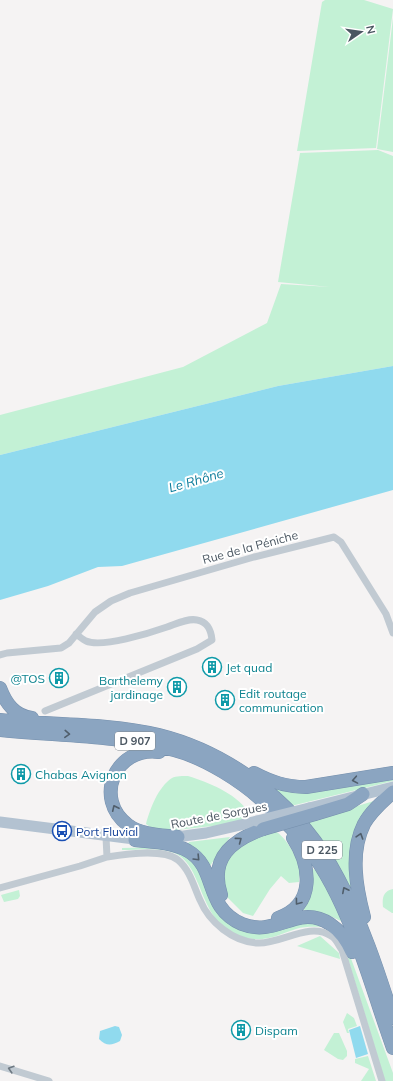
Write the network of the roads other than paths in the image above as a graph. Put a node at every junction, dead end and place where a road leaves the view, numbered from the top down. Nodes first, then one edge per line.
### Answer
1 (393, 633) edge
2 (76, 634) junction
3 (0, 655) edge
4 (0, 688) edge
5 (44, 711) dead end
6 (0, 720) edge
7 (101, 726) junction
8 (0, 730) edge
9 (178, 741) junction
10 (393, 774) edge
11 (393, 787) edge
12 (393, 792) edge
13 (254, 793) junction
14 (362, 794) joint
15 (0, 822) edge
16 (260, 825) junction
17 (106, 837) junction
18 (178, 837) junction
19 (135, 840) junction
20 (107, 857) junction
21 (0, 888) edge
22 (384, 990) junction
23 (388, 1018) edge
24 (393, 1048) edge
25 (0, 1066) edge
26 (49, 1081) edge
27 (382, 1081) edge

1 - 2 street, Rue de la Péniche
2 - 3 street
2 - 5 street
4 - 7 highway
6 - 7 highway, D 907
7 - 9 highway, D 907
8 -> 13 highway, D 907
10 -> 9 highway, D 907
22 -> 9 highway, D 225
11 - 14 main road, D 907
22 -> 12 highway, D 225
13 -> 16 highway, D 907
18 -> 13 highway, D 907
13 - 23 highway, D 225
14 - 16 highway, D 907, bridge
15 - 17 main road, Route de Sorgues
16 - 18 main road, Route de Sorgues / D 907
17 - 19 main road, Route de Sorgues
17 - 20 street
18 - 19 main road, Route de Sorgues / D 907
19 -> 23 highway, D 225
20 - 21 street
20 - 27 street
22 - 23 highway, D 225
23 - 24 highway, D 225
26 -> 25 street

